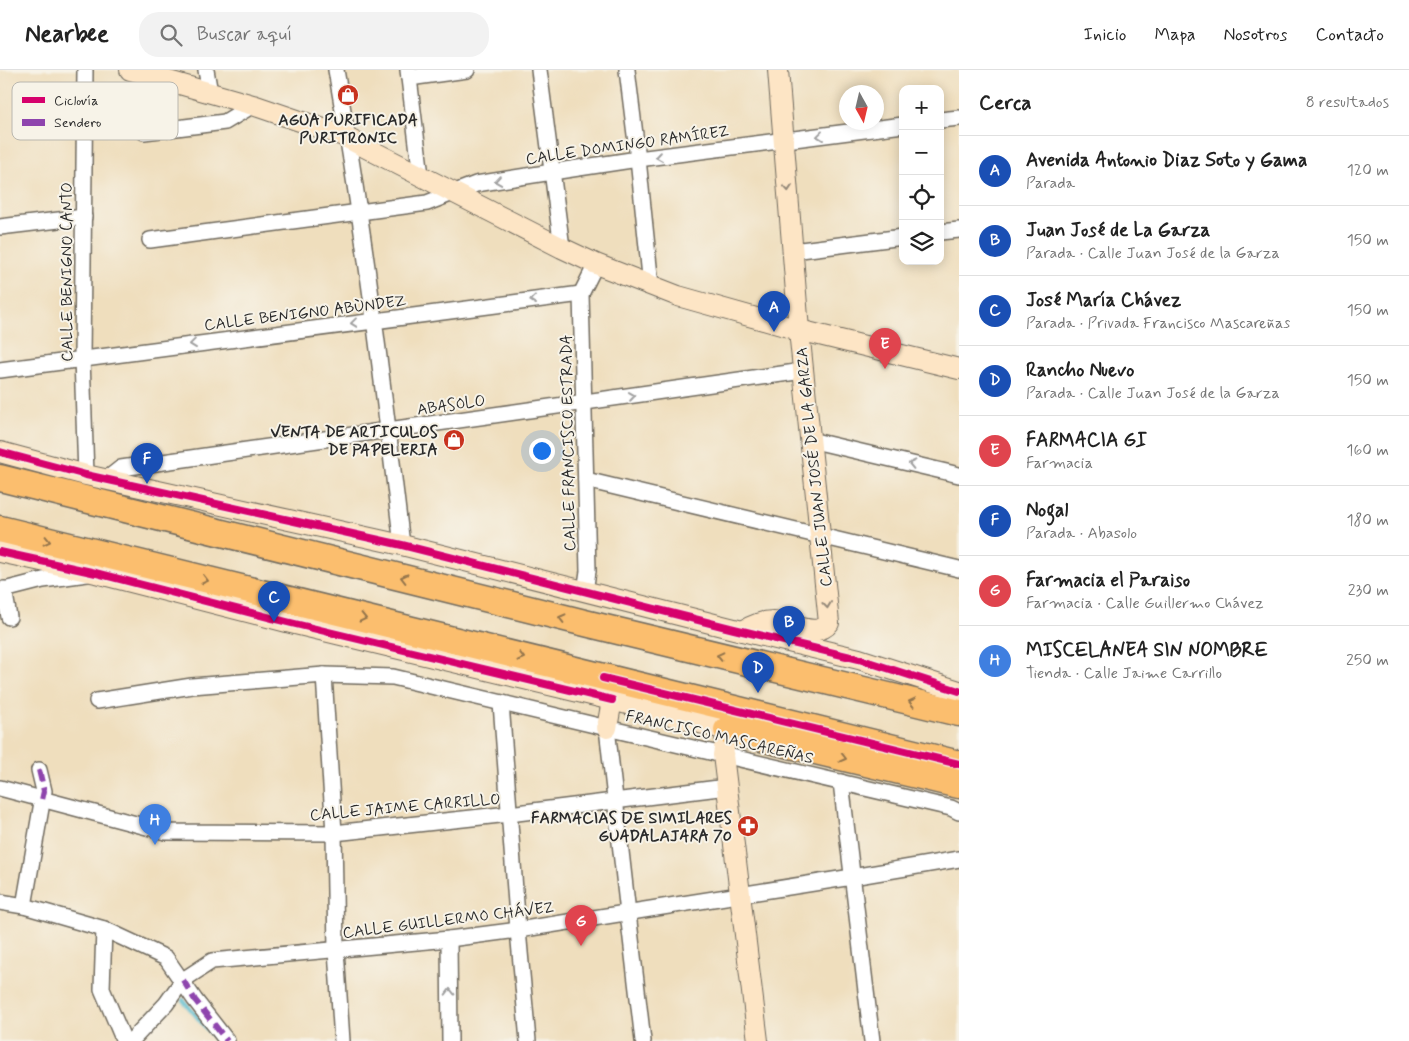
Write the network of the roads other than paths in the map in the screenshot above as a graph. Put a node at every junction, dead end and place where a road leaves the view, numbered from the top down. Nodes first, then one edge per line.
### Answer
1 (130, 70) edge
2 (206, 70) edge
3 (336, 70) edge
4 (467, 70) edge
5 (539, 70) edge
6 (627, 70) edge
7 (778, 70) edge
8 (408, 74) edge
9 (172, 82) edge
10 (178, 84) edge
11 (210, 93) junction
12 (253, 105) junction
13 (959, 118) edge
14 (944, 120) edge
15 (899, 126) edge
16 (178, 128) edge
17 (349, 139) junction
18 (84, 140) edge
19 (784, 140) junction
20 (638, 160) junction
21 (552, 172) junction
22 (421, 176) junction
23 (453, 193) junction
24 (359, 212) junction
25 (84, 217) junction
26 (0, 227) edge
27 (959, 230) edge
28 (944, 232) edge
29 (899, 238) edge
30 (150, 240) dead end
31 (562, 248) junction
32 (793, 251) junction
33 (596, 264) junction
34 (651, 286) junction
35 (581, 294) junction
36 (374, 321) junction
37 (799, 330) junction
38 (82, 358) junction
39 (959, 369) edge
40 (0, 370) edge
41 (803, 371) junction
42 (584, 402) junction
43 (388, 430) junction
44 (810, 440) junction
45 (0, 452) edge
46 (86, 475) junction
47 (959, 475) edge
48 (0, 478) edge
49 (107, 479) junction
50 (586, 480) junction
51 (0, 529) edge
52 (820, 536) junction
53 (402, 544) junction
54 (0, 552) edge
55 (959, 569) edge
56 (96, 573) junction
57 (235, 588) junction
58 (2, 590) edge
59 (585, 592) junction
60 (9, 617) dead end
61 (287, 622) junction
62 (743, 631) junction
63 (324, 675) junction
64 (959, 691) edge
65 (612, 700) junction
66 (97, 701) dead end
67 (500, 703) junction
68 (959, 713) edge
69 (607, 728) junction
70 (725, 742) junction
71 (959, 764) edge
72 (39, 770) dead end
73 (841, 782) junction
74 (959, 786) edge
75 (727, 787) junction
76 (0, 788) edge
77 (42, 800) junction
78 (615, 800) junction
79 (959, 812) edge
80 (508, 814) junction
81 (334, 833) junction
82 (959, 859) edge
83 (852, 878) junction
84 (740, 895) junction
85 (0, 902) edge
86 (24, 906) junction
87 (628, 913) junction
88 (104, 929) junction
89 (518, 930) junction
90 (449, 939) junction
91 (336, 950) junction
92 (183, 980) junction
93 (124, 1041) edge
94 (131, 1041) edge
95 (227, 1041) edge
96 (342, 1041) edge
97 (450, 1041) edge
98 (528, 1041) edge
99 (643, 1041) edge
100 (758, 1041) edge
101 (872, 1041) edge

1 - 9 street
2 - 11 street
3 - 17 street
4 - 8 street
5 - 21 street
6 - 20 street
7 - 19 street, CALLE JUAN JOSÉ DE LA GARZA
8 - 22 street
10 - 11 street
11 - 12 street
12 - 16 street
12 - 17 street
13 - 14 street
15 -> 19 street, CALLE DOMINGO RAMÍREZ
17 - 22 street
17 - 24 street
18 - 25 street, CALLE BENIGNO CANTO
19 -> 20 street, CALLE DOMINGO RAMÍREZ
19 -> 32 street, CALLE JUAN JOSÉ DE LA GARZA
20 - 21 street, CALLE DOMINGO RAMÍREZ
20 - 34 street
21 -> 23 street, CALLE DOMINGO RAMÍREZ
21 - 31 street
22 - 23 street
23 - 24 street, CALLE DOMINGO RAMÍREZ
23 - 31 street
24 - 30 street, CALLE DOMINGO RAMÍREZ
24 - 36 street
25 - 26 street
25 - 38 street, CALLE BENIGNO CANTO
27 - 28 street
29 - 32 street
31 - 33 street
32 - 37 street, CALLE JUAN JOSÉ DE LA GARZA
33 - 34 street
33 - 35 street
34 - 37 street
35 -> 36 street, CALLE BENIGNO ABÙNDEZ
35 - 42 street, CALLE FRANCISCO ESTRADA
36 -> 38 street, CALLE BENIGNO ABÙNDEZ
36 - 43 street
37 - 39 street
37 - 41 street, CALLE JUAN JOSÉ DE LA GARZA
38 - 40 street, CALLE BENIGNO ABÙNDEZ
38 - 46 street, CALLE BENIGNO CANTO
42 -> 41 street, ABASOLO
41 - 44 street, CALLE JUAN JOSÉ DE LA GARZA
42 - 43 street, ABASOLO
42 - 50 street, CALLE FRANCISCO ESTRADA
43 - 49 street, ABASOLO
43 - 53 street
47 -> 44 street
44 - 52 street, CALLE JUAN JOSÉ DE LA GARZA
45 - 46 street
46 - 49 street
68 -> 48 highway
49 - 53 street
50 - 52 street
50 - 59 street, CALLE FRANCISCO ESTRADA
51 -> 57 highway
52 - 55 street
52 -> 62 street, CALLE JUAN JOSÉ DE LA GARZA
53 - 59 street
54 - 56 street
56 - 58 street
56 - 61 street
57 - 61 street
57 -> 71 highway
58 - 60 street
59 - 62 street
61 - 65 street
62 - 64 street
63 - 66 street, FRANCISCO MASCAREÑAS
63 - 67 street, FRANCISCO MASCAREÑAS
63 - 81 street
65 - 69 street
65 - 70 street
67 - 69 street, FRANCISCO MASCAREÑAS
67 - 80 street
69 - 70 street, FRANCISCO MASCAREÑAS
69 - 78 street
70 - 73 street, FRANCISCO MASCAREÑAS
70 -> 74 highway
70 - 75 street
72 - 77 street
73 - 79 street, FRANCISCO MASCAREÑAS
73 - 83 street
75 - 78 street, CALLE JAIME CARRILLO
75 - 84 street
76 - 77 street, CALLE JAIME CARRILLO
77 - 81 street, CALLE JAIME CARRILLO
77 - 86 street
78 - 80 street, CALLE JAIME CARRILLO
78 - 87 street
80 - 81 street, CALLE JAIME CARRILLO
80 - 89 street
81 - 91 street
82 - 83 street, CALLE GUILLERMO CHÁVEZ
83 - 84 street, CALLE GUILLERMO CHÁVEZ
83 - 101 street
84 - 87 street, CALLE GUILLERMO CHÁVEZ
84 - 100 street
85 - 86 street
86 - 88 street
87 - 89 street, CALLE GUILLERMO CHÁVEZ
87 - 99 street
88 - 92 street
88 - 93 street
89 - 90 street, CALLE GUILLERMO CHÁVEZ
89 - 98 street
90 - 91 street, CALLE GUILLERMO CHÁVEZ
97 -> 90 street
91 - 92 street, CALLE GUILLERMO CHÁVEZ
91 - 96 street
92 - 94 street
92 - 95 street

